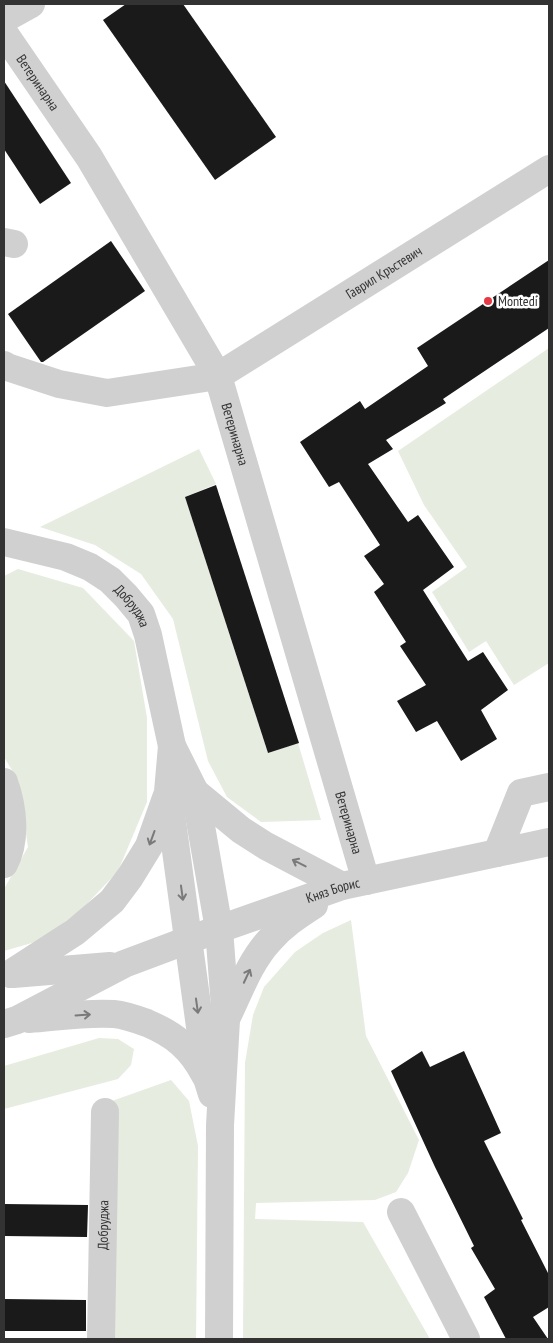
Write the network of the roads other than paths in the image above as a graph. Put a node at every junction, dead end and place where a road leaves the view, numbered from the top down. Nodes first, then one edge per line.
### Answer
1 (31, 4) edge
2 (4, 20) edge
3 (4, 33) edge
4 (549, 169) edge
5 (4, 365) edge
6 (218, 376) junction
7 (4, 542) edge
8 (34, 550) junction
9 (4, 554) edge
10 (4, 782) edge
11 (549, 787) edge
12 (182, 792) junction
13 (549, 842) edge
14 (497, 853) junction
15 (4, 864) edge
16 (354, 883) junction
17 (219, 929) junction
18 (188, 940) junction
19 (124, 964) junction
20 (7, 975) edge
21 (226, 1020) junction
22 (11, 1022) edge
23 (207, 1078) junction
24 (105, 1112) dead end
25 (220, 1125) junction
26 (401, 1212) dead end
27 (101, 1339) edge
28 (219, 1339) edge
29 (466, 1339) edge

1 - 2 street
3 - 6 street, Ветеринарна
4 - 6 street, Гаврил Кръстевич
5 - 6 street
6 - 16 street, Ветеринарна
7 - 8 street, Добруджа
8 - 9 street
8 - 12 street, Добруджа
10 - 15 street
11 - 14 street
16 -> 12 street
12 - 17 street
12 -> 18 street
12 -> 20 street
13 - 14 street, Княз Борис
14 - 16 street, Княз Борис
16 - 17 street, Княз Борис
21 -> 16 street
17 - 18 street, Княз Борис
17 - 21 street
18 - 19 street, Княз Борис
18 -> 23 street
19 - 20 street, Княз Борис
19 - 22 street, Княз Борис
21 - 25 street
22 -> 23 street
23 - 25 street
24 - 27 street, Добруджа
25 - 28 street
26 - 29 street

